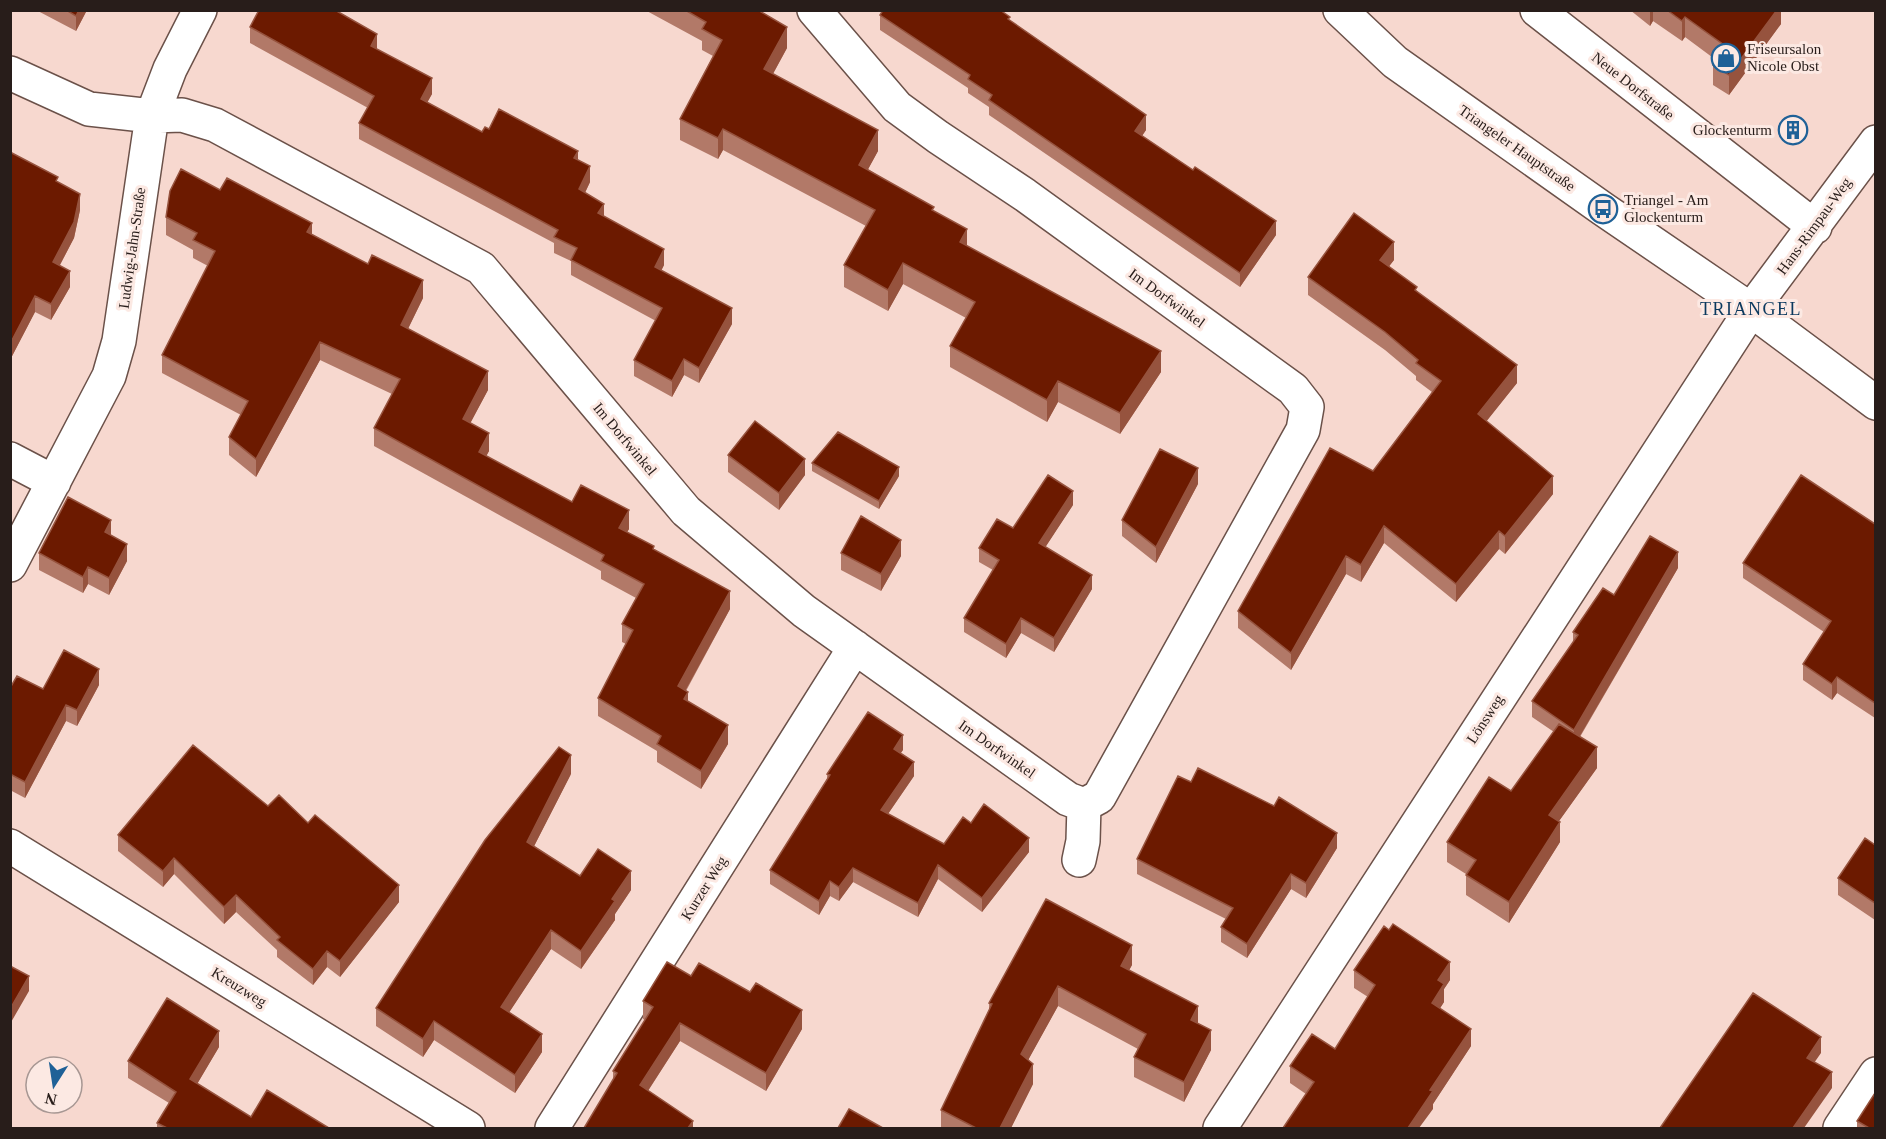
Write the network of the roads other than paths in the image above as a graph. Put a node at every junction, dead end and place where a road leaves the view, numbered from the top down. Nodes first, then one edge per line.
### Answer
1 (200, 10) edge
2 (814, 10) edge
3 (1340, 10) edge
4 (1537, 10) edge
5 (10, 73) edge
6 (152, 116) junction
7 (1875, 142) edge
8 (1815, 227) junction
9 (1751, 310) junction
10 (1875, 403) edge
11 (10, 459) edge
12 (54, 482) junction
13 (10, 564) edge
14 (855, 647) junction
15 (1084, 805) junction
16 (10, 846) edge
17 (1079, 860) dead end
18 (1875, 1074) edge
19 (468, 1128) edge
20 (552, 1128) edge
21 (1220, 1128) edge
22 (1840, 1128) edge

1 - 6 street, Ludwig-Jahn-Straße
2 - 15 street, Im Dorfwinkel
3 - 9 street, Triangeler Hauptstraße
4 - 8 street, Neue Dorfstraße
5 - 6 street, Im Dorfwinkel
6 - 12 street, Ludwig-Jahn-Straße
6 - 14 street, Im Dorfwinkel
7 - 8 street, Hans-Rimpau-Weg
8 - 9 street, Hans-Rimpau-Weg
9 - 10 street, Triangeler Hauptstraße
9 - 21 street, Lönsweg
11 - 12 street
12 - 13 street, Ludwig-Jahn-Straße
14 - 15 street, Im Dorfwinkel
14 - 20 street, Kurzer Weg
15 - 17 street
16 - 19 street, Kreuzweg
18 - 22 street

